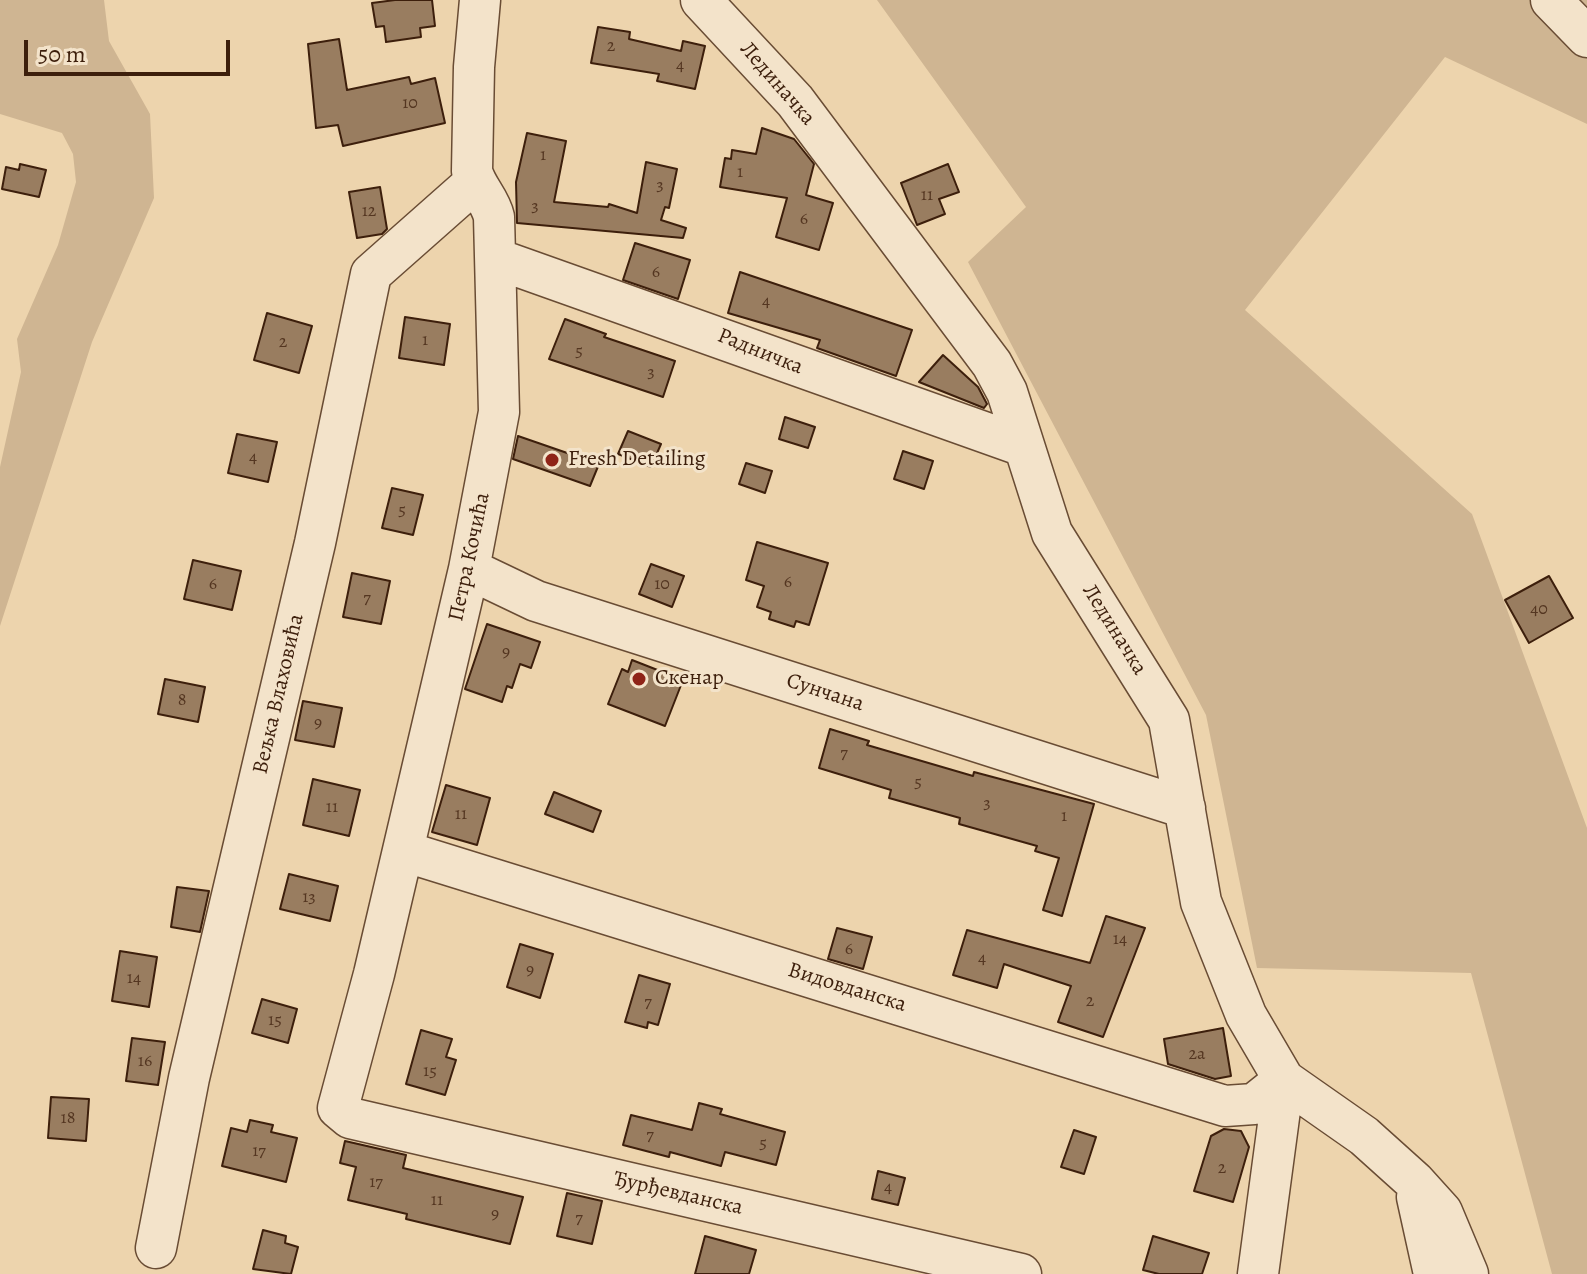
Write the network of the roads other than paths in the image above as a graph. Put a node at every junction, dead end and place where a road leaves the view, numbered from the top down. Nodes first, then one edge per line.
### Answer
1 (480, 0) edge
2 (701, 0) edge
3 (1551, 0) edge
4 (1587, 37) edge
5 (475, 182) junction
6 (497, 259) junction
7 (1023, 446) junction
8 (469, 569) junction
9 (1185, 808) junction
10 (403, 851) junction
11 (1284, 1080) junction
12 (338, 1108) joint
13 (1414, 1181) junction
14 (156, 1248) dead end
15 (1021, 1274) edge
16 (1258, 1274) edge
17 (1434, 1274) edge
18 (1468, 1274) edge

1 - 5 street, Петра Кочића
2 - 7 street, Лединачка
3 - 4 street
5 - 6 street, Петра Кочића
5 - 14 street, Вељка Влаховића
6 - 7 street, Радничка
6 - 8 street, Петра Кочића
7 - 9 street, Лединачка
8 - 9 street, Сунчана
8 - 10 street, Петра Кочића
9 - 11 street, Лединачка
10 - 11 street, Видовданска
10 - 12 street, Петра Кочића
11 - 13 street, Лединачка
11 - 16 street
12 - 15 street, Ђурђевданска
13 - 17 street
13 - 18 street, Лединачка

